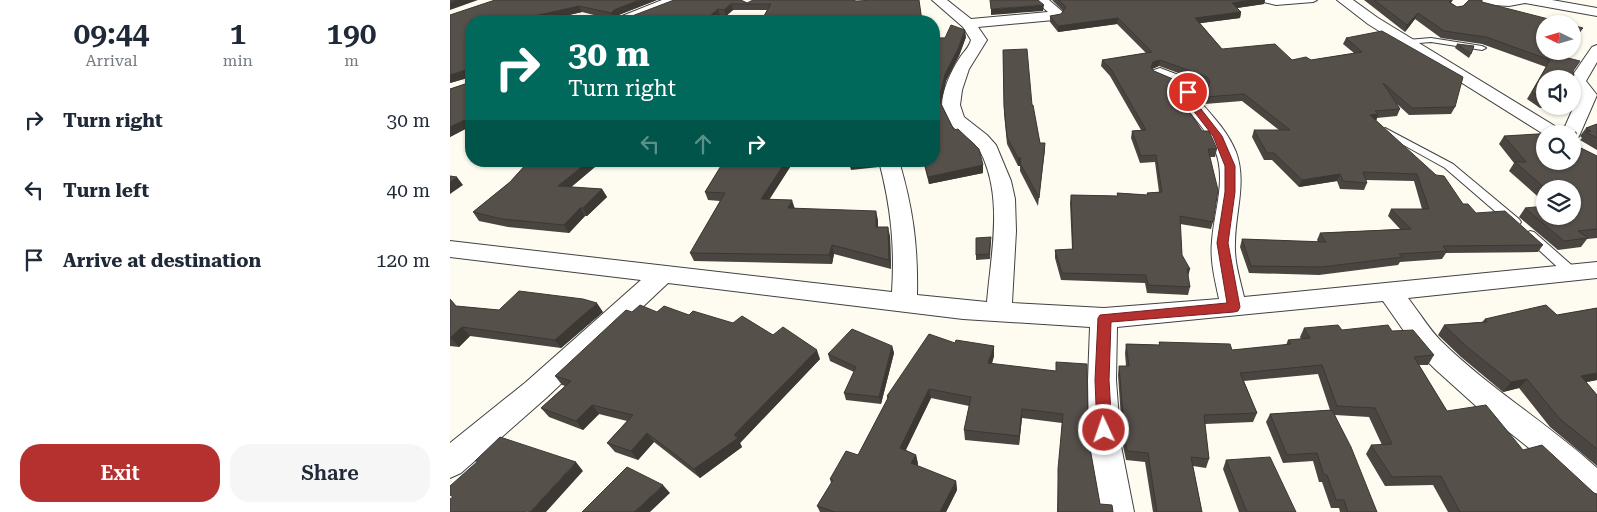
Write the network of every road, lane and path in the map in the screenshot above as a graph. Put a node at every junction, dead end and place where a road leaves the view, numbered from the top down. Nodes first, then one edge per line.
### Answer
1 (674, 0) edge
2 (878, 0) edge
3 (939, 0) edge
4 (1041, 0) edge
5 (1259, 0) edge
6 (1313, 0) edge
7 (1344, 0) edge
8 (1477, 0) edge
9 (1521, 0) edge
10 (1529, 0) edge
11 (854, 1) edge
12 (1597, 12) edge
13 (637, 15) edge
14 (968, 24) junction
15 (1407, 42) junction
16 (1482, 48) edge
17 (1597, 50) edge
18 (1160, 73) edge
19 (1541, 125) edge
20 (1580, 125) edge
21 (1385, 131) edge
22 (891, 167) edge
23 (450, 249) edge
24 (1597, 270) edge
25 (1571, 272) junction
26 (662, 275) junction
27 (1390, 292) junction
28 (904, 303) junction
29 (1234, 307) junction
30 (999, 312) junction
31 (1104, 318) junction
32 (450, 463) edge
33 (1597, 489) edge
34 (1117, 512) edge

1 - 13 street
2 - 11 street
3 - 14 street
4 - 14 street
5 - 6 lane
7 - 15 street
8 - 9 street
10 - 12 street
14 - 30 street
15 - 16 lane
15 - 19 street
17 - 20 street
18 - 29 street
21 - 25 lane
22 - 28 street
23 - 26 street
24 - 25 street
25 - 27 street
26 - 28 street
26 - 32 street
27 - 29 street
27 - 33 street
28 - 30 street
29 - 31 street
30 - 31 street
31 - 34 street

